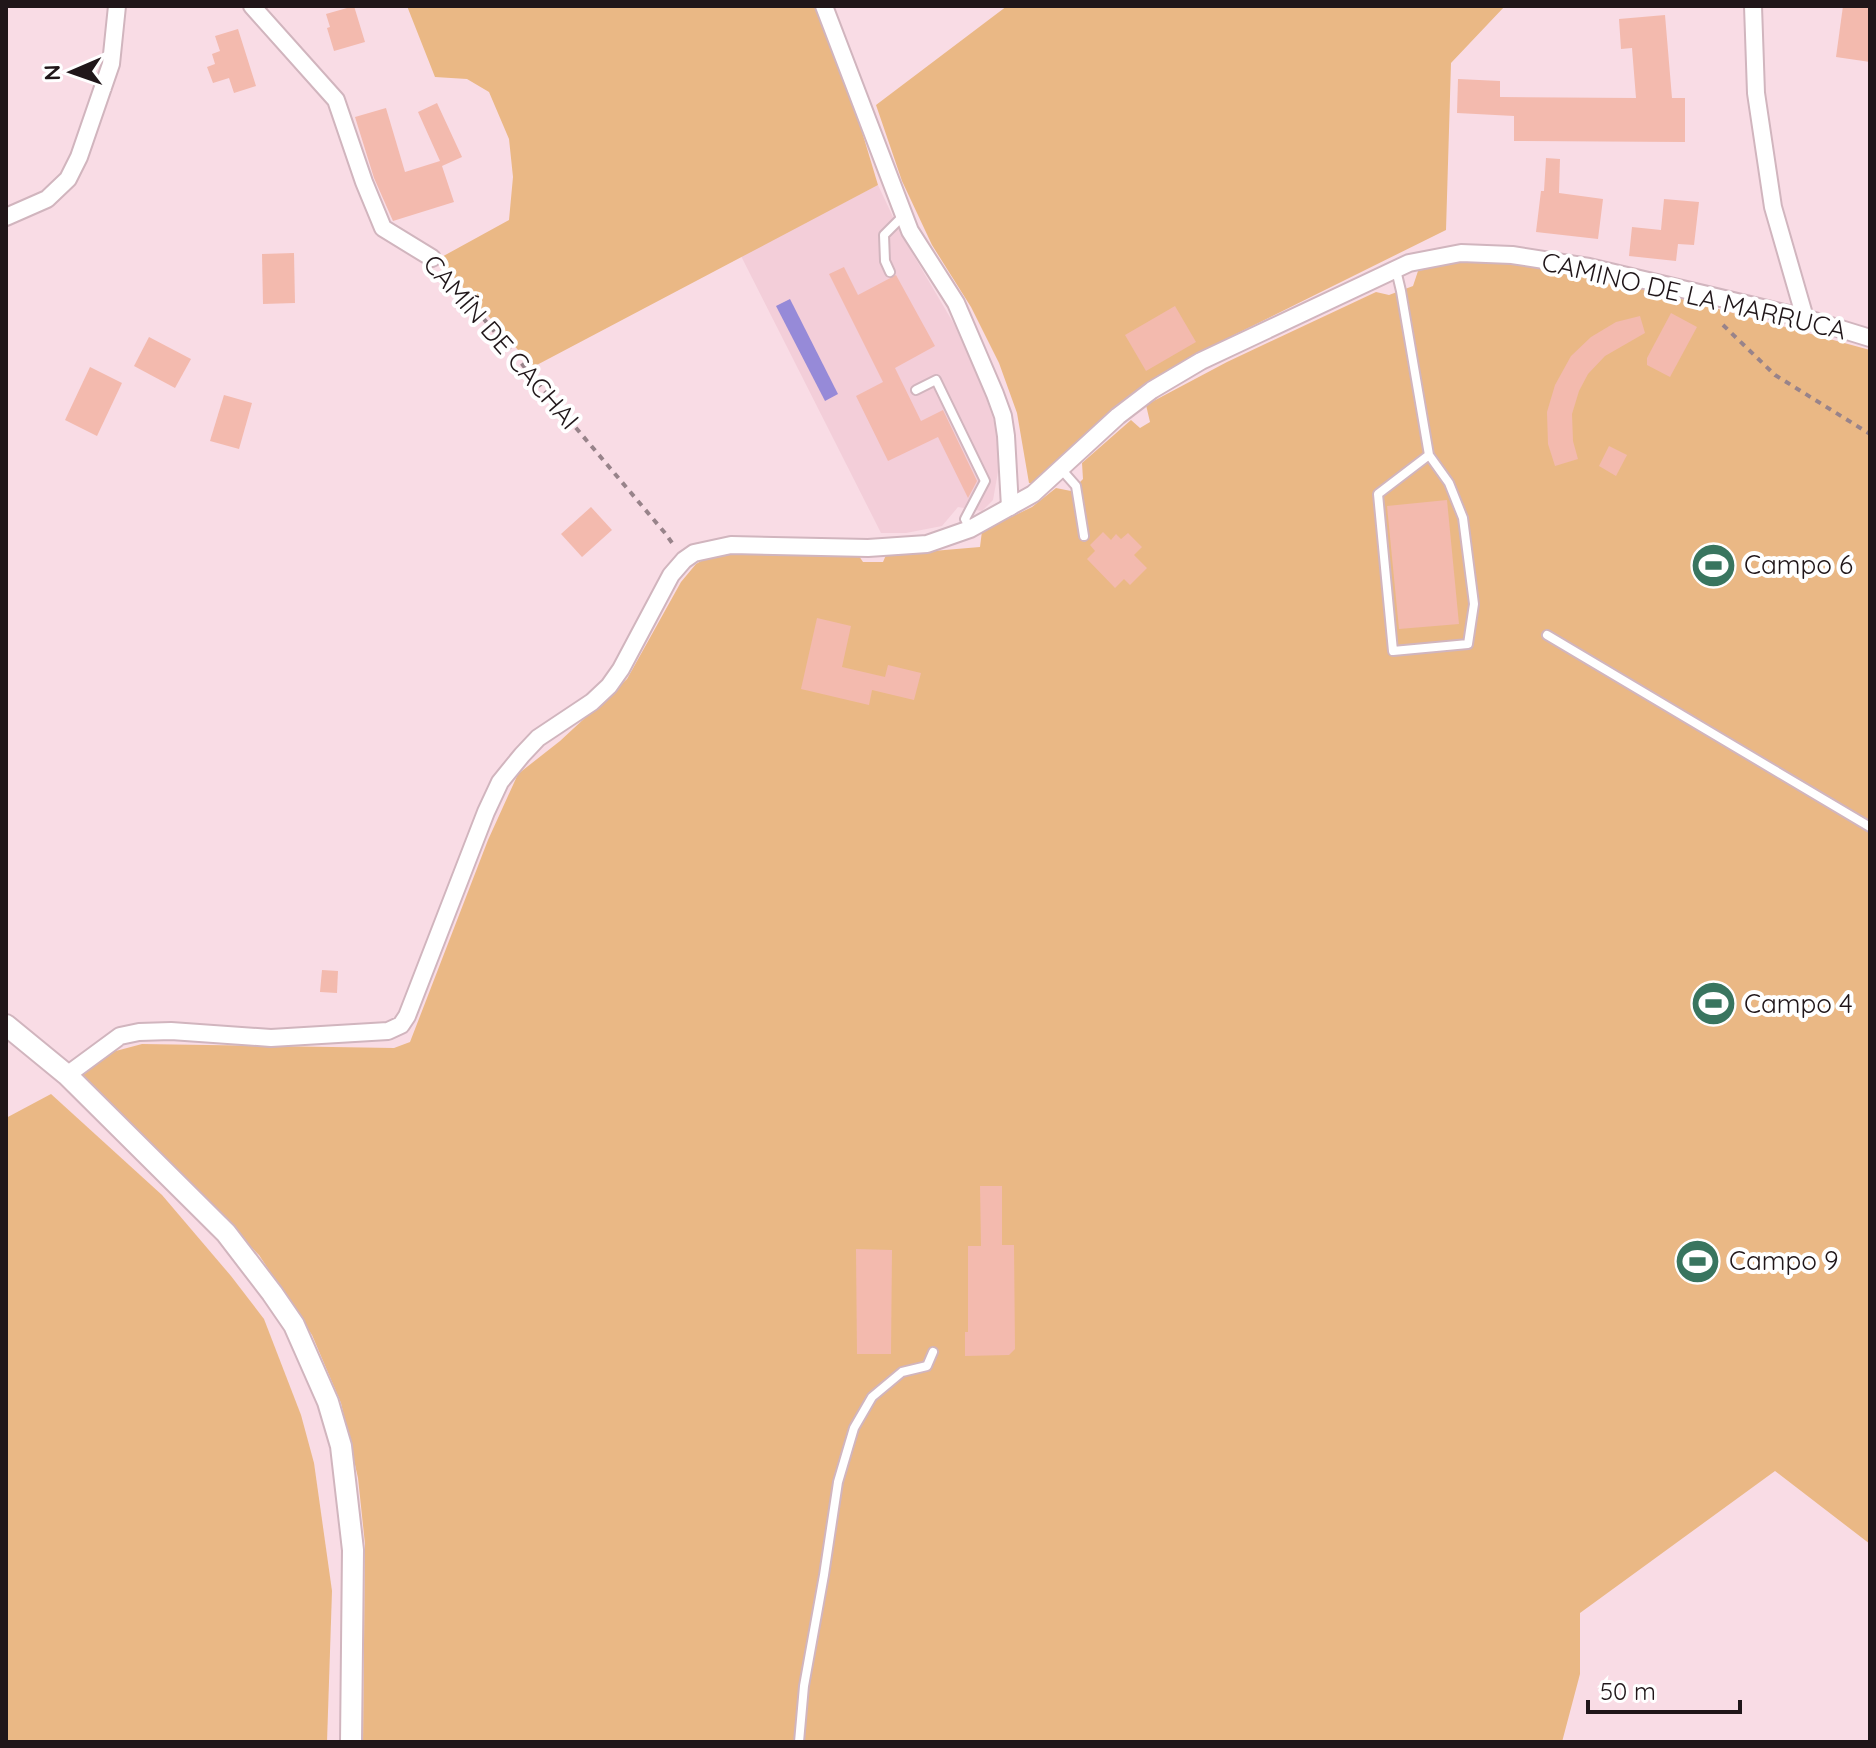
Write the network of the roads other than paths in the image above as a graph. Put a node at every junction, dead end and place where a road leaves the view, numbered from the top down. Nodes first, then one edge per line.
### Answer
1 (117, 6) edge
2 (252, 6) edge
3 (824, 6) edge
4 (1753, 6) edge
5 (903, 216) junction
6 (6, 217) edge
7 (432, 258) road end
8 (1396, 269) junction
9 (890, 272) dead end
10 (1805, 318) junction
11 (1870, 338) edge
12 (916, 390) dead end
13 (1429, 455) junction
14 (1061, 469) junction
15 (1010, 507) junction
16 (970, 529) junction
17 (1084, 536) dead end
18 (1547, 635) dead end
19 (1870, 827) edge
20 (6, 1025) edge
21 (67, 1075) junction
22 (933, 1352) dead end
23 (351, 1742) edge
24 (799, 1742) edge

1 - 6 street
2 - 7 street, CAMÍN DE CACHAI
3 - 5 street
4 - 10 street
5 - 9 lane
5 - 15 street
8 - 10 street, CAMINO DE LA MARRUCA
8 - 13 lane
8 - 14 street, CAMINO DE LA MARRUCA
10 - 11 street, CAMINO DE LA MARRUCA
12 - 16 lane
13 - 13 lane
14 - 15 street, CAMINO DE LA MARRUCA
14 - 17 lane
15 - 16 street, CAMINO DE LA MARRUCA
16 - 21 street, CAMINO DE LA MARRUCA
18 - 19 lane
20 - 21 street
21 - 23 street
22 - 24 lane

